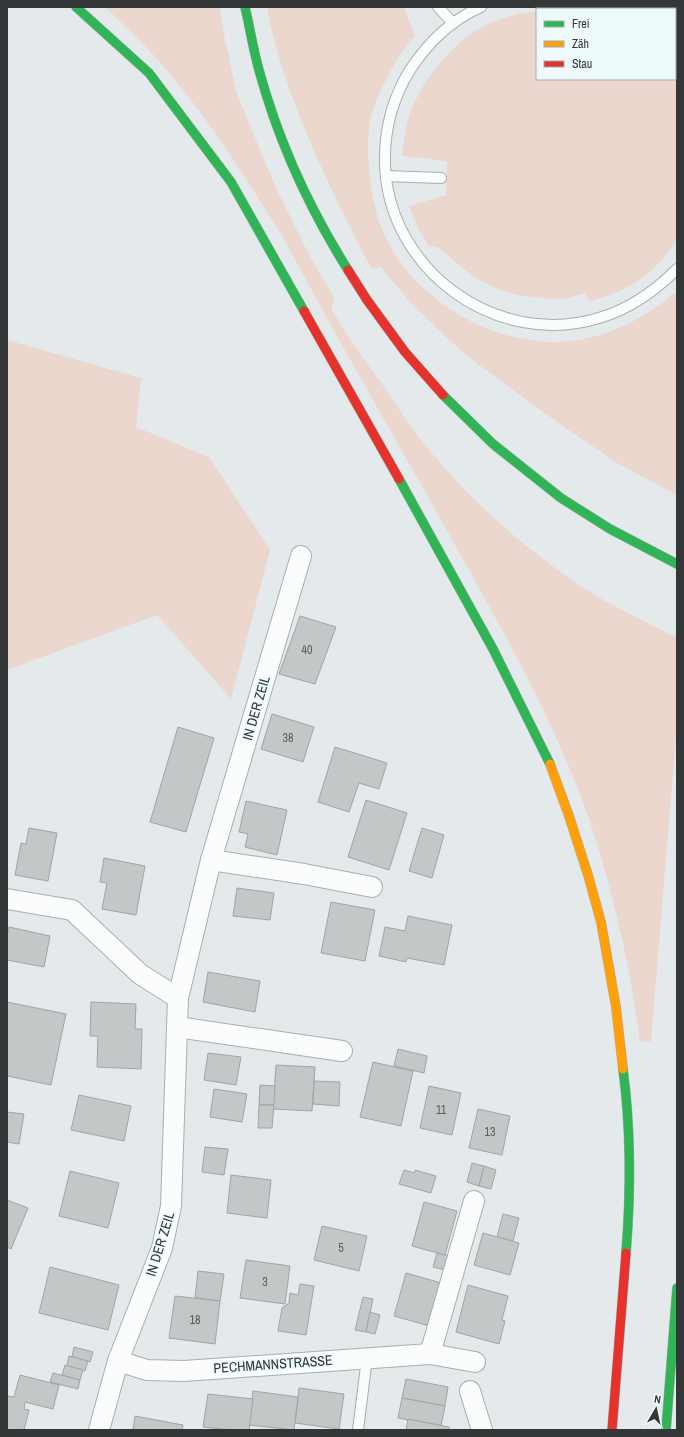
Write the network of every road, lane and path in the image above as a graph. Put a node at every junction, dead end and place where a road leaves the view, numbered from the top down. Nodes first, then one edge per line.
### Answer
1 (76, 7) edge
2 (438, 7) edge
3 (481, 7) edge
4 (646, 7) edge
5 (245, 8) edge
6 (654, 8) edge
7 (453, 24) junction
8 (386, 176) junction
9 (441, 178) dead end
10 (677, 269) edge
11 (301, 556) dead end
12 (677, 564) edge
13 (211, 860) junction
14 (372, 887) dead end
15 (7, 898) edge
16 (178, 998) junction
17 (177, 1027) junction
18 (342, 1051) dead end
19 (474, 1201) dead end
20 (677, 1288) edge
21 (430, 1354) junction
22 (367, 1358) junction
23 (118, 1361) junction
24 (475, 1362) dead end
25 (470, 1391) dead end
26 (99, 1430) edge
27 (358, 1430) edge
28 (482, 1430) edge
29 (612, 1430) edge
30 (666, 1430) edge

1 - 29 highway
2 - 7 lane
3 - 7 lane
4 - 6 lane
5 - 12 highway
7 - 8 lane
8 - 9 lane
8 - 10 lane
11 - 13 street, IN DER ZEIL
13 - 14 street
13 - 16 street, IN DER ZEIL
15 - 16 street
16 - 17 street, IN DER ZEIL
17 - 18 street
17 - 23 street, IN DER ZEIL
19 - 21 street
20 - 30 highway
21 - 22 street, PECHMANNSTRASSE
21 - 24 street, PECHMANNSTRASSE
22 - 23 street, PECHMANNSTRASSE
22 - 27 lane
23 - 26 street, IN DER ZEIL
25 - 28 street

